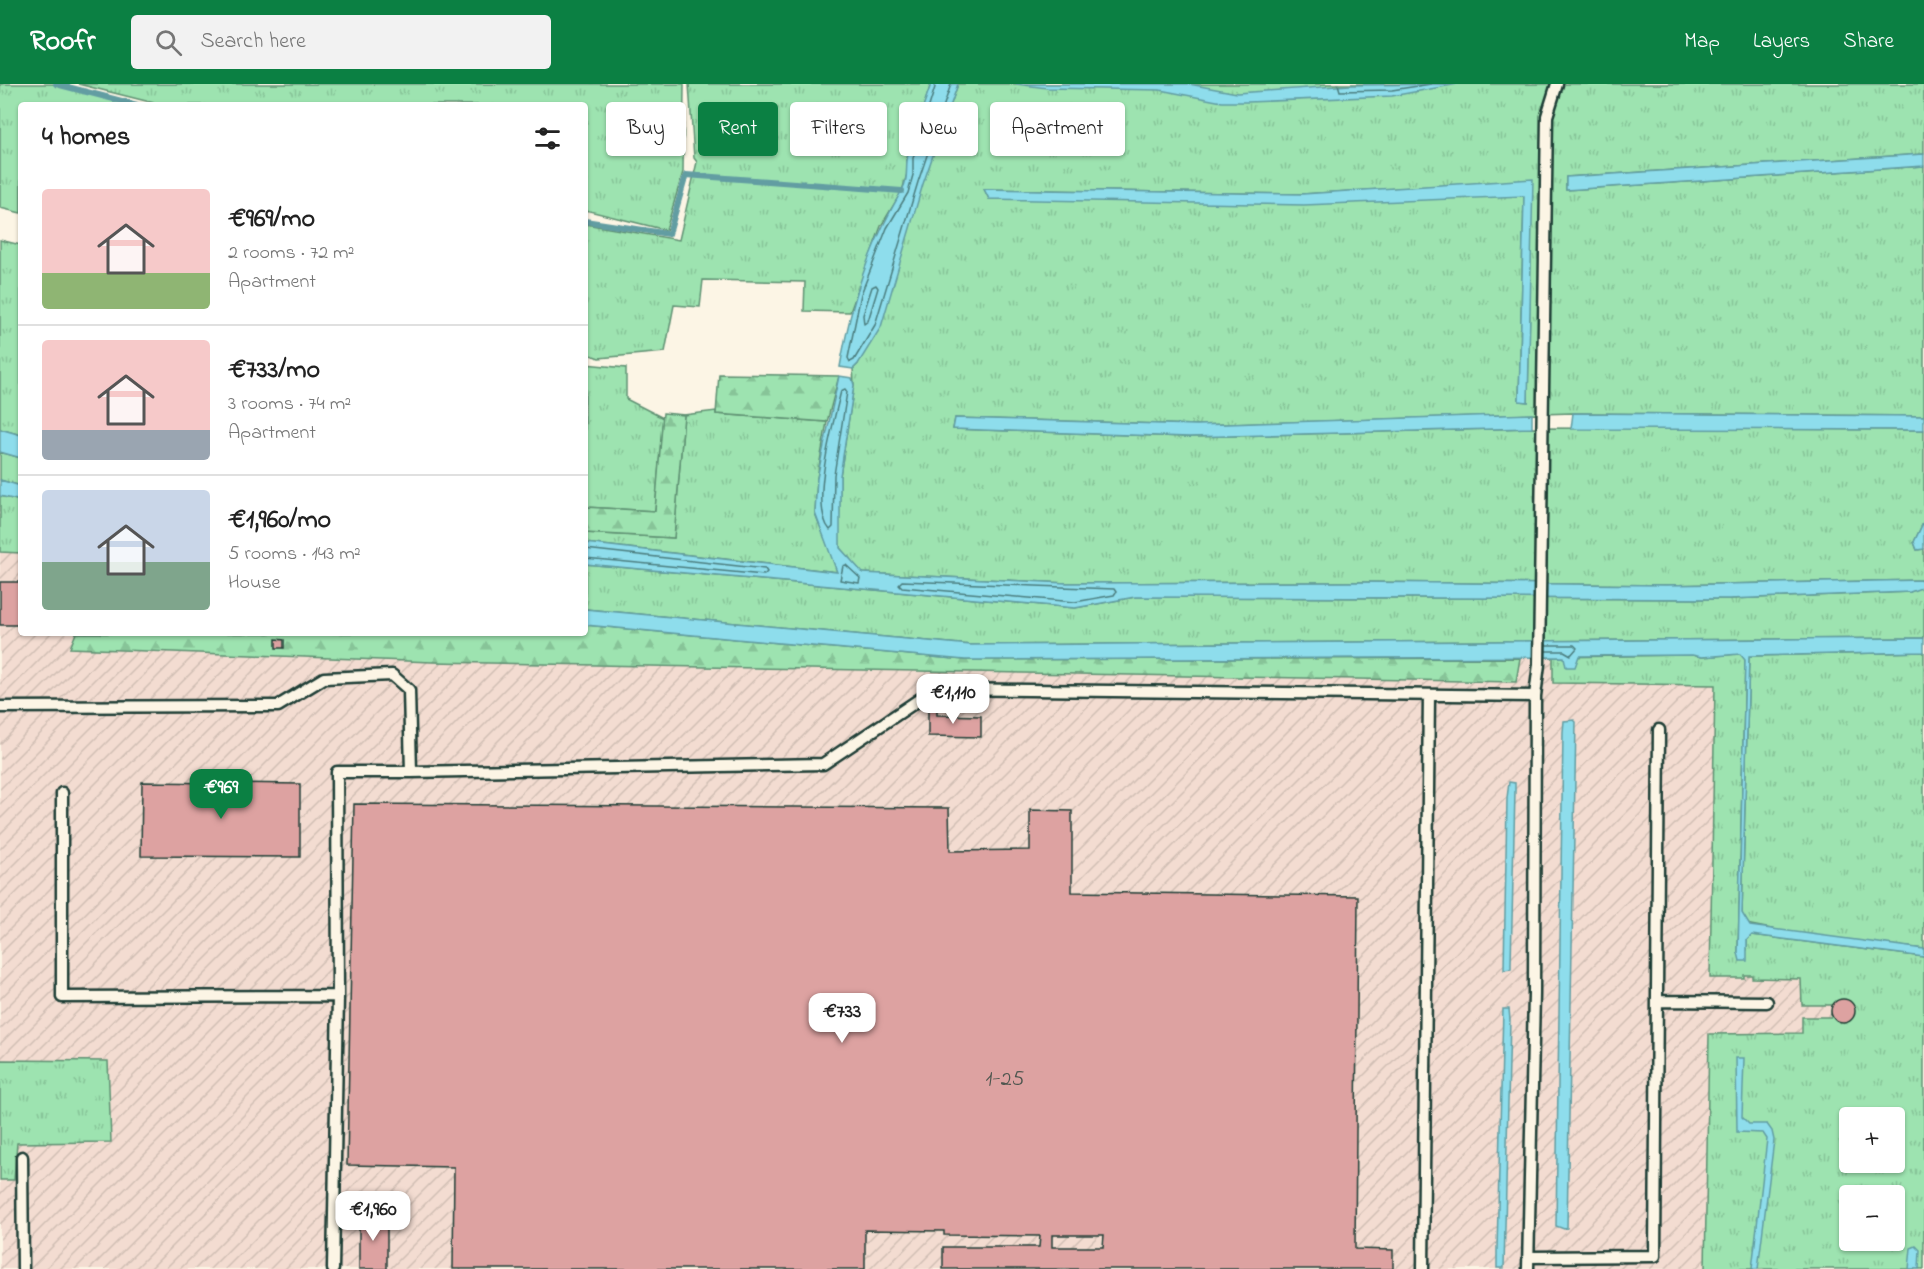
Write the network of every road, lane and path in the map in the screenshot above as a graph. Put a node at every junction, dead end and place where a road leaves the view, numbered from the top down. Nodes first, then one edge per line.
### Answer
1 (1557, 84) edge
2 (1429, 695) junction
3 (1535, 696) junction
4 (0, 706) edge
5 (1659, 730) dead end
6 (411, 772) junction
7 (62, 793) dead end
8 (338, 996) junction
9 (1657, 1001) junction
10 (1767, 1002) dead end
11 (22, 1157) dead end
12 (1529, 1257) junction
13 (23, 1269) edge
14 (333, 1269) edge
15 (1423, 1269) edge
16 (1528, 1269) edge

1 - 3 lane
2 - 3 lane
2 - 6 lane
2 - 15 lane
3 - 12 lane
4 - 6 lane
5 - 9 lane
6 - 8 lane
7 - 8 lane
8 - 14 lane
9 - 10 lane
9 - 12 lane
11 - 13 lane
12 - 16 lane

